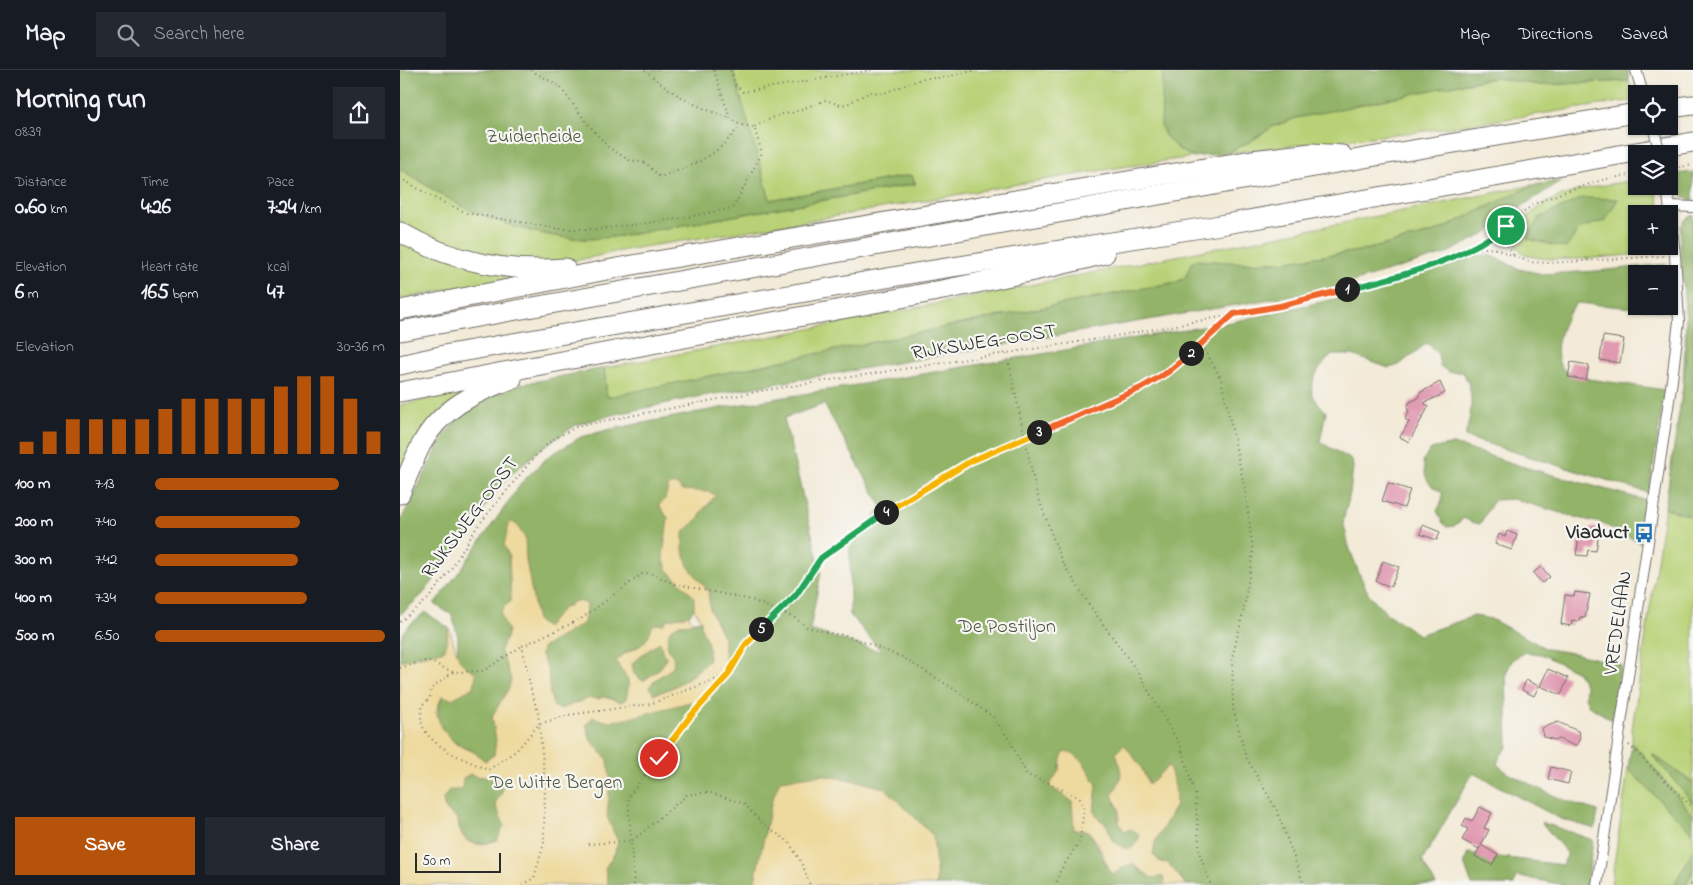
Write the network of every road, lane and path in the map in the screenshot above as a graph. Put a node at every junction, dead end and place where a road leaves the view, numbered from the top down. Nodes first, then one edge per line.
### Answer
1 (531, 70) edge
2 (645, 70) edge
3 (714, 70) edge
4 (732, 70) edge
5 (872, 70) edge
6 (978, 70) edge
7 (1637, 72) edge
8 (1641, 85) edge
9 (1693, 105) edge
10 (1678, 107) edge
11 (1628, 114) edge
12 (730, 118) junction
13 (740, 125) junction
14 (754, 127) junction
15 (1693, 142) edge
16 (1370, 157) junction
17 (1693, 165) edge
18 (1678, 168) edge
19 (1628, 175) edge
20 (400, 178) edge
21 (1678, 206) edge
22 (1693, 207) edge
23 (1214, 226) junction
24 (1506, 226) junction
25 (400, 232) edge
26 (1468, 251) junction
27 (1675, 255) joint
28 (1514, 256) junction
29 (638, 264) junction
30 (400, 310) edge
31 (1234, 314) junction
32 (400, 331) edge
33 (1202, 344) junction
34 (1007, 353) junction
35 (564, 359) junction
36 (400, 365) edge
37 (400, 392) edge
38 (1025, 438) junction
39 (400, 494) edge
40 (779, 611) junction
41 (400, 622) edge
42 (522, 646) junction
43 (400, 668) edge
44 (453, 672) junction
45 (727, 676) junction
46 (539, 724) junction
47 (1620, 736) junction
48 (1693, 808) edge
49 (632, 840) junction
50 (588, 844) dead end
51 (1693, 882) edge
52 (522, 885) edge
53 (634, 885) edge
54 (810, 885) edge
55 (1056, 885) edge
56 (1211, 885) edge
57 (1304, 885) edge
58 (1598, 885) edge
59 (1691, 885) edge

1 - 13 path
2 - 12 path
3 - 12 path
4 - 5 path
6 - 14 path
7 - 8 street
9 - 10 highway
11 - 16 highway
12 - 13 path
13 - 14 path
14 - 20 path
15 - 23 highway
16 - 29 highway
16 - 32 highway
17 - 18 path
19 - 24 path, RIJKSWEG-OOST
21 - 22 street
23 - 35 highway
23 - 36 highway
24 - 26 path, RIJKSWEG-OOST
24 - 28 path
25 - 29 highway
26 - 28 path
26 - 31 path, RIJKSWEG-OOST
27 - 28 path
27 - 47 street, VREDELAAN
29 - 30 highway
31 - 33 path
31 - 34 path, RIJKSWEG-OOST
33 - 38 path
33 - 57 path
34 - 38 path
34 - 41 path, RIJKSWEG-OOST
35 - 37 highway
35 - 39 highway
38 - 40 path
38 - 56 path
40 - 42 path
40 - 45 path
40 - 55 path
42 - 44 path
42 - 46 path
43 - 44 path
44 - 46 path
45 - 46 path
45 - 49 path
46 - 52 path
47 - 48 path
47 - 58 street, VREDELAAN
49 - 50 path
49 - 53 path
49 - 54 path
51 - 59 path

